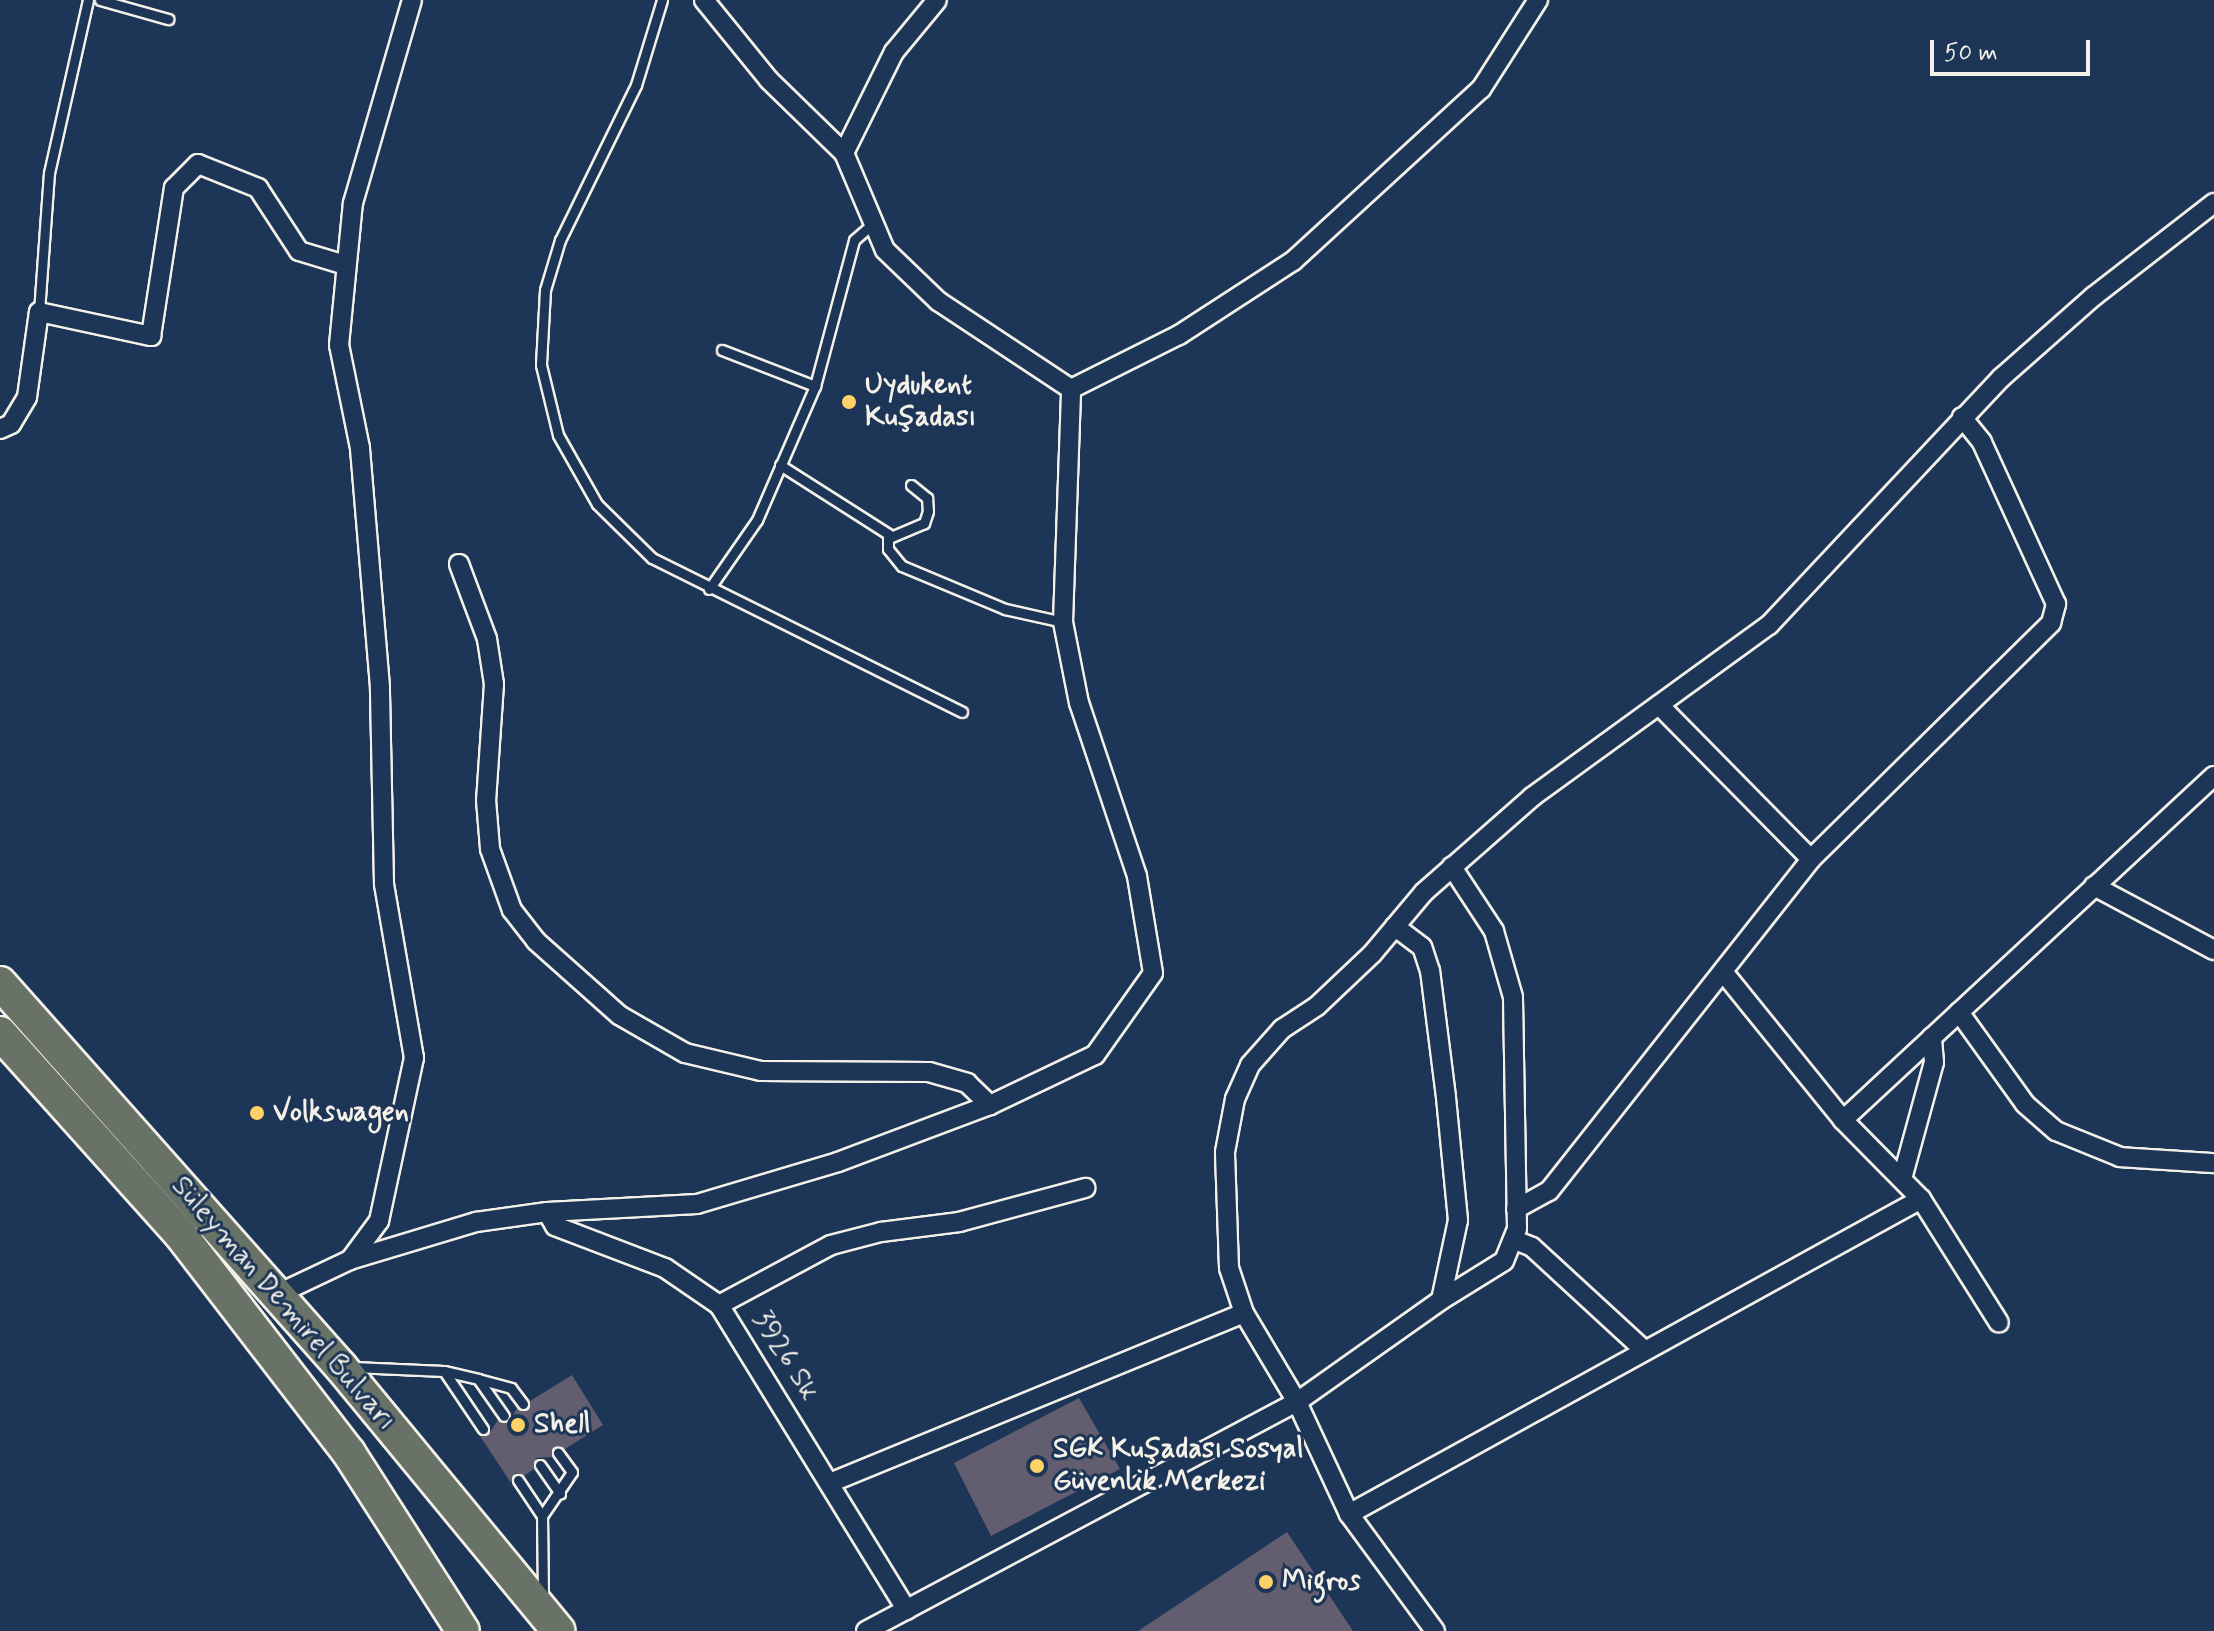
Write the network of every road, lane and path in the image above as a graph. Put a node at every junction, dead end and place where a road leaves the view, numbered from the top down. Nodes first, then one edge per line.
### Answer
1 (88, 0) edge
2 (100, 0) edge
3 (412, 0) edge
4 (662, 0) edge
5 (704, 0) edge
6 (1538, 0) edge
7 (929, 4) edge
8 (168, 19) dead end
9 (844, 153) junction
10 (2214, 203) edge
11 (871, 225) junction
12 (345, 265) junction
13 (39, 312) junction
14 (722, 350) dead end
15 (815, 386) junction
16 (1071, 389) junction
17 (1962, 417) junction
18 (0, 429) edge
19 (780, 465) junction
20 (911, 485) dead end
21 (890, 535) junction
22 (459, 564) dead end
23 (709, 589) junction
24 (1063, 622) junction
25 (1659, 705) junction
26 (962, 712) dead end
27 (2214, 776) edge
28 (1811, 859) junction
29 (1452, 867) junction
30 (2094, 886) junction
31 (1395, 927) junction
32 (2214, 950) edge
33 (1724, 973) junction
34 (0, 983) edge
35 (1959, 1012) junction
36 (0, 1033) edge
37 (1932, 1037) junction
38 (990, 1105) junction
39 (1843, 1120) junction
40 (2214, 1163) edge
41 (1902, 1179) junction
42 (1085, 1188) dead end
43 (1921, 1199) junction
44 (1516, 1209) junction
45 (547, 1212) junction
46 (1515, 1240) junction
47 (350, 1260) junction
48 (276, 1295) junction
49 (1441, 1300) junction
50 (719, 1305) junction
51 (1244, 1313) junction
52 (1999, 1323) dead end
53 (1642, 1348) junction
54 (341, 1367) junction
55 (444, 1371) junction
56 (478, 1379) junction
57 (1297, 1402) junction
58 (523, 1404) dead end
59 (504, 1416) dead end
60 (483, 1429) dead end
61 (558, 1453) dead end
62 (540, 1465) dead end
63 (518, 1480) dead end
64 (832, 1482) junction
65 (560, 1494) junction
66 (1349, 1514) junction
67 (542, 1516) junction
68 (907, 1610) junction
69 (551, 1621) edge
70 (463, 1631) edge
71 (866, 1631) edge
72 (1435, 1631) edge

1 - 13 lane
2 - 8 lane
3 - 12 street
4 - 23 lane
5 - 9 street
6 - 16 street
7 - 9 street
9 - 11 street
10 - 17 street
11 - 15 lane
11 - 16 street
12 - 13 street
12 - 47 street
13 - 18 street
14 - 15 lane
15 - 19 lane
16 - 24 street
17 - 25 street
17 - 28 street
19 - 21 lane
19 - 23 lane
20 - 21 lane
21 - 24 lane
22 - 38 street
23 - 26 lane
24 - 38 street
25 - 28 street
25 - 29 street
27 - 30 street
28 - 33 street
29 - 31 street
29 - 44 street
30 - 32 street
30 - 35 street
31 - 49 street
31 - 51 street
33 - 39 street
33 - 44 street
34 - 48 highway, Süleyman Demirel Bulvarı
35 - 37 street
35 - 40 street
36 - 70 highway, Süleyman Demirel Bulvarı
37 - 39 street
37 - 41 street
38 - 45 street
39 - 41 street
41 - 43 street
42 - 50 street
43 - 52 street
43 - 53 street
44 - 46 street
45 - 47 street
45 - 50 street, 3926 Sk
46 - 49 street
46 - 53 street
47 - 48 street
48 - 54 highway, Süleyman Demirel Bulvarı
49 - 57 street
50 - 64 street, 3926 Sk
51 - 57 street
51 - 64 street
53 - 66 street
54 - 55 lane
54 - 69 highway, Süleyman Demirel Bulvarı
55 - 56 lane
55 - 60 lane
56 - 58 lane
56 - 59 lane
57 - 66 street
57 - 68 street
61 - 65 lane
62 - 65 lane
63 - 67 lane
64 - 68 street, 3926 Sk
65 - 67 lane
66 - 72 street
67 - 69 lane
68 - 71 street

